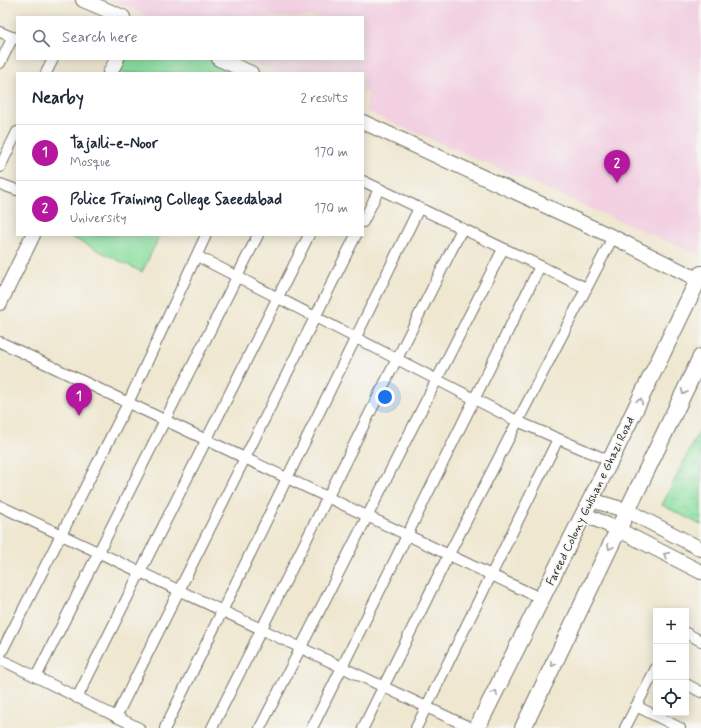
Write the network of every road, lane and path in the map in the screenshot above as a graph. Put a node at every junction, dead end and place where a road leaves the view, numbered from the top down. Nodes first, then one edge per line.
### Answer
1 (83, 0) edge
2 (121, 16) edge
3 (0, 32) edge
4 (15, 38) edge
5 (52, 60) edge
6 (116, 60) edge
7 (221, 60) edge
8 (0, 63) edge
9 (46, 72) edge
10 (110, 72) edge
11 (249, 72) edge
12 (364, 122) edge
13 (16, 134) edge
14 (0, 167) edge
15 (364, 182) edge
16 (0, 184) edge
17 (379, 189) junction
18 (16, 190) edge
19 (419, 208) junction
20 (364, 220) edge
21 (462, 229) junction
22 (33, 236) edge
23 (206, 236) edge
24 (258, 236) edge
25 (308, 236) edge
26 (356, 236) edge
27 (612, 237) junction
28 (503, 249) junction
29 (197, 256) junction
30 (540, 266) junction
31 (237, 277) junction
32 (700, 278) edge
33 (586, 288) junction
34 (277, 297) junction
35 (0, 303) edge
36 (316, 317) junction
37 (356, 338) junction
38 (0, 342) edge
39 (701, 357) edge
40 (397, 359) junction
41 (437, 379) junction
42 (475, 399) junction
43 (128, 403) junction
44 (165, 420) junction
45 (518, 421) junction
46 (558, 438) junction
47 (206, 440) junction
48 (245, 458) junction
49 (610, 462) junction
50 (287, 478) junction
51 (328, 497) junction
52 (591, 500) junction
53 (0, 506) edge
54 (628, 511) junction
55 (584, 514) junction
56 (367, 516) junction
57 (619, 530) junction
58 (62, 535) junction
59 (407, 535) junction
60 (701, 549) edge
61 (98, 552) junction
62 (449, 554) junction
63 (140, 572) junction
64 (701, 572) edge
65 (491, 574) junction
66 (179, 591) junction
67 (542, 599) junction
68 (222, 611) junction
69 (261, 629) junction
70 (689, 635) edge
71 (701, 641) edge
72 (300, 648) junction
73 (0, 655) edge
74 (0, 659) edge
75 (342, 667) junction
76 (653, 675) edge
77 (36, 677) junction
78 (689, 686) edge
79 (383, 687) junction
80 (701, 692) edge
81 (77, 698) junction
82 (636, 706) junction
83 (426, 707) junction
84 (116, 717) junction
85 (139, 728) edge
86 (165, 728) edge
87 (212, 728) edge
88 (260, 728) edge
89 (312, 728) edge
90 (363, 728) edge
91 (416, 728) edge
92 (471, 728) edge
93 (478, 728) edge
94 (523, 728) edge
95 (625, 728) edge
96 (680, 728) edge

1 - 2 main road
3 - 4 street
4 - 8 street
5 - 9 street
6 - 10 main road
7 - 11 main road
12 - 27 main road
13 - 14 street
15 - 17 street
16 - 18 street
17 - 19 street
17 - 20 street
19 - 21 street
19 - 37 street
21 - 28 street
21 - 40 street
22 - 35 main road
23 - 29 street
24 - 31 street
25 - 34 street
26 - 36 street
27 - 32 main road
27 - 33 street
28 - 30 street
28 - 41 street
29 - 31 street
29 - 43 street
30 - 33 street
30 - 42 street
31 - 34 street
31 - 44 street
49 -> 32 main road, Fareed Colony Gulshan e Ghazi Road
33 - 45 street
34 - 36 street
34 - 47 street
36 - 37 street
36 - 48 street
37 - 40 street
37 - 50 street
38 - 43 street
39 -> 54 main road
40 - 41 street
40 - 51 street
41 - 42 street
41 - 56 street
42 - 45 street
42 - 59 street
43 - 44 street
43 - 58 street
44 - 47 street
44 - 61 street
45 - 46 street
45 - 62 street
46 - 49 street
46 - 65 street
47 - 48 street
47 - 63 street
48 - 50 street
48 - 66 street
49 - 52 main road, Fareed Colony Gulshan e Ghazi Road
50 - 51 street
50 - 68 street
51 - 56 street
51 - 69 street
52 - 54 main road
52 - 55 main road, Fareed Colony Gulshan e Ghazi Road
53 - 58 street
54 - 57 main road
54 - 60 main road
55 - 57 main road
55 - 67 main road, Fareed Colony Gulshan e Ghazi Road
56 - 59 street
56 - 72 street
64 -> 57 main road
57 -> 94 main road
58 - 61 street
58 - 73 street
59 - 62 street
59 - 75 street
61 - 63 street
61 - 77 street
62 - 65 street
62 - 79 street
63 - 66 street
63 - 81 street
65 - 67 street
65 - 83 street
66 - 68 street
66 - 84 street
93 -> 67 main road, Fareed Colony Gulshan e Ghazi Road
68 - 69 street
68 - 86 street
69 - 72 street
69 - 87 street
70 - 71 street
72 - 75 street
72 - 88 street
74 - 77 street
75 - 79 street
75 - 89 street
76 - 82 street
77 - 81 street
78 - 80 street
79 - 83 street
79 - 90 street
81 - 84 street
82 - 95 street
82 - 96 street
83 - 91 street
83 - 92 street
84 - 85 street

